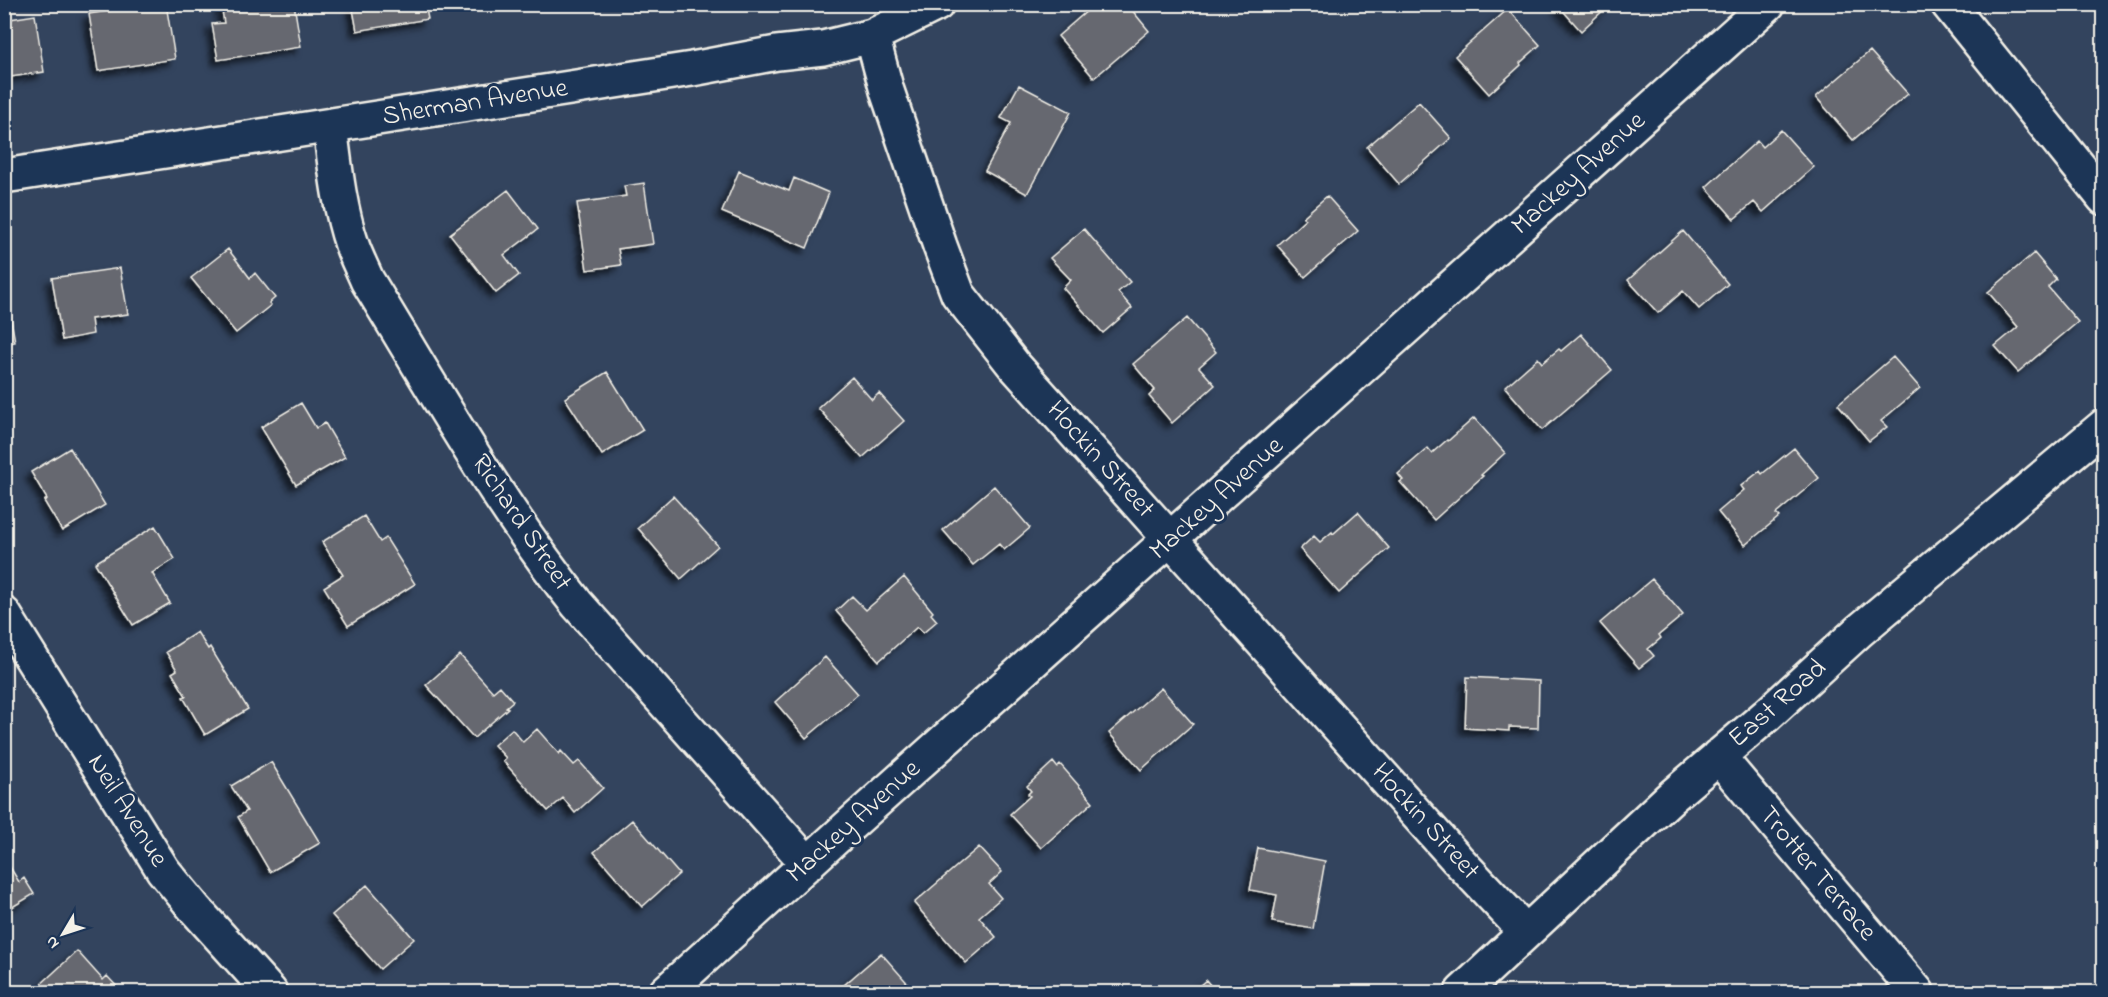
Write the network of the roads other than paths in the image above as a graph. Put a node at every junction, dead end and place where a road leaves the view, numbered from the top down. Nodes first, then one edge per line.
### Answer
1 (937, 4) edge
2 (1768, 4) edge
3 (1948, 4) edge
4 (872, 36) junction
5 (330, 126) junction
6 (4, 176) edge
7 (2103, 198) edge
8 (2103, 426) edge
9 (1172, 539) junction
10 (4, 614) edge
11 (1718, 756) junction
12 (808, 864) junction
13 (1526, 932) junction
14 (270, 993) edge
15 (666, 993) edge
16 (1462, 993) edge
17 (1917, 993) edge

1 - 4 street, Sherman Avenue
2 - 9 street, Mackey Avenue
3 - 7 street
4 - 5 street, Sherman Avenue
4 - 9 street, Hockin Street
5 - 6 street, Sherman Avenue
5 - 12 street, Richard Street
8 - 11 street, East Road
9 - 12 street, Mackey Avenue
9 - 13 street, Hockin Street
10 - 14 street, Neil Avenue
11 - 13 street, East Road
11 - 17 street, Trotter Terrace
12 - 15 street, Mackey Avenue
13 - 16 street, East Road

